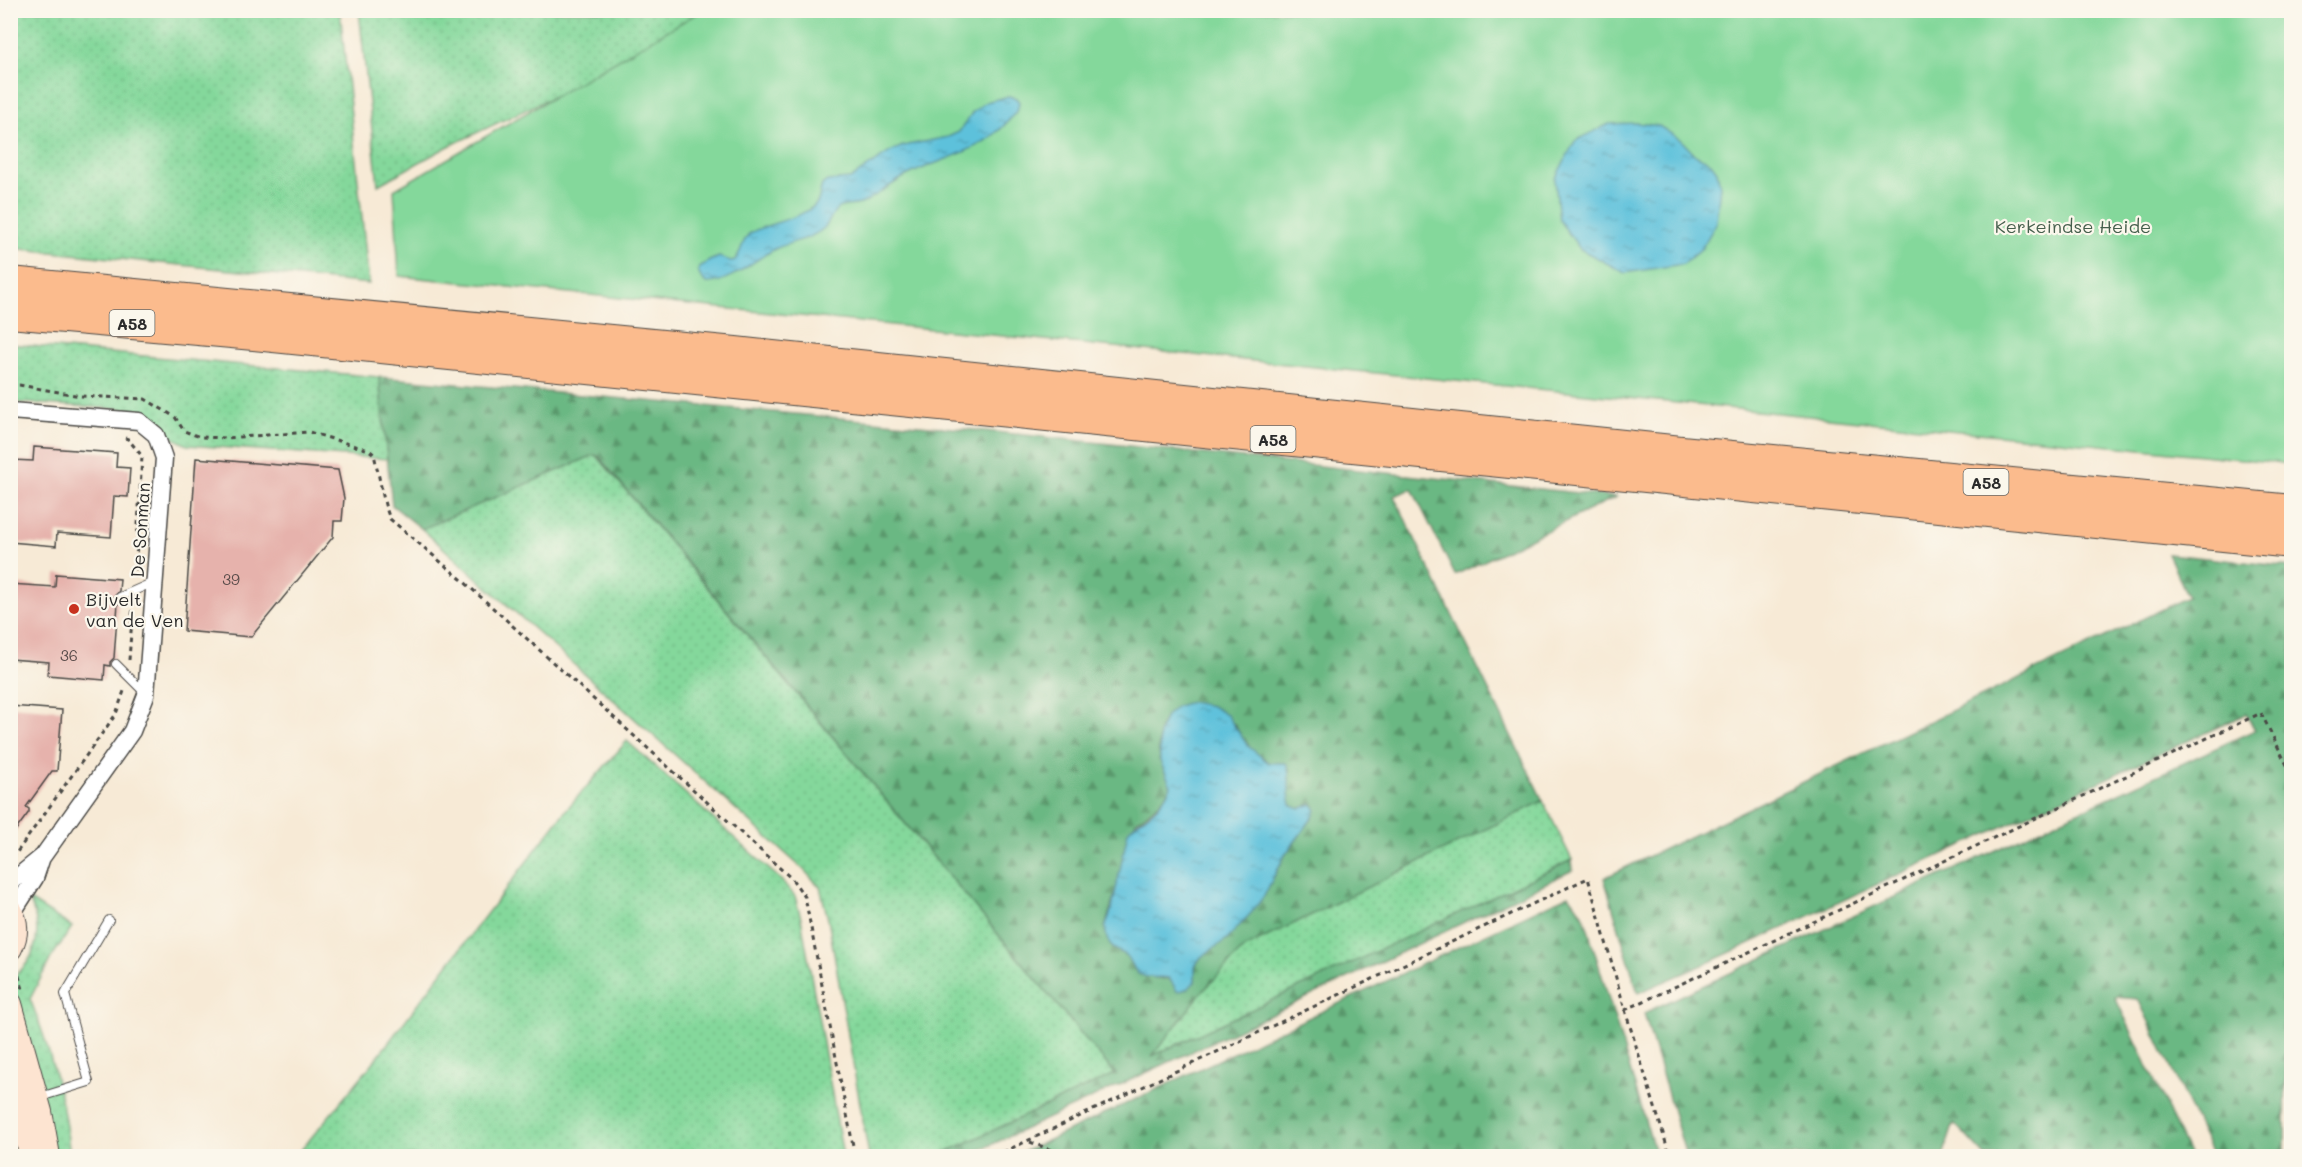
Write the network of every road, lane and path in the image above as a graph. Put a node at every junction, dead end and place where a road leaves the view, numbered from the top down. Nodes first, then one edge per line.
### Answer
1 (10, 283) edge
2 (10, 312) edge
3 (10, 386) edge
4 (10, 411) edge
5 (116, 438) dead end
6 (2292, 511) edge
7 (2292, 542) edge
8 (156, 581) junction
9 (135, 590) junction
10 (120, 597) dead end
11 (116, 664) dead end
12 (127, 675) junction
13 (146, 695) junction
14 (2292, 775) edge
15 (43, 856) junction
16 (10, 860) edge
17 (10, 883) edge
18 (12, 914) edge
19 (109, 920) dead end
20 (10, 948) edge
21 (10, 1004) edge
22 (1625, 1010) junction
23 (10, 1066) edge
24 (36, 1098) junction
25 (1029, 1142) junction
26 (31, 1156) edge
27 (48, 1156) edge
28 (855, 1156) edge
29 (995, 1156) edge
30 (1067, 1156) edge
31 (1670, 1156) edge

1 - 6 highway, A58
2 - 7 highway, A58
3 - 28 path
4 - 8 street, De Sonman
5 - 9 path
8 - 9 lane
8 - 13 street, De Sonman
9 - 10 lane
9 - 12 path
11 - 12 lane
12 - 13 lane
12 - 16 path
13 - 15 street, De Sonman
14 - 22 path
15 - 17 street, De Sonman
15 - 18 street, De Sonman
18 - 20 main road
19 - 24 lane
21 - 24 main road
22 - 25 path
22 - 31 path
23 - 26 main road
24 - 27 main road
25 - 29 path
25 - 30 path

